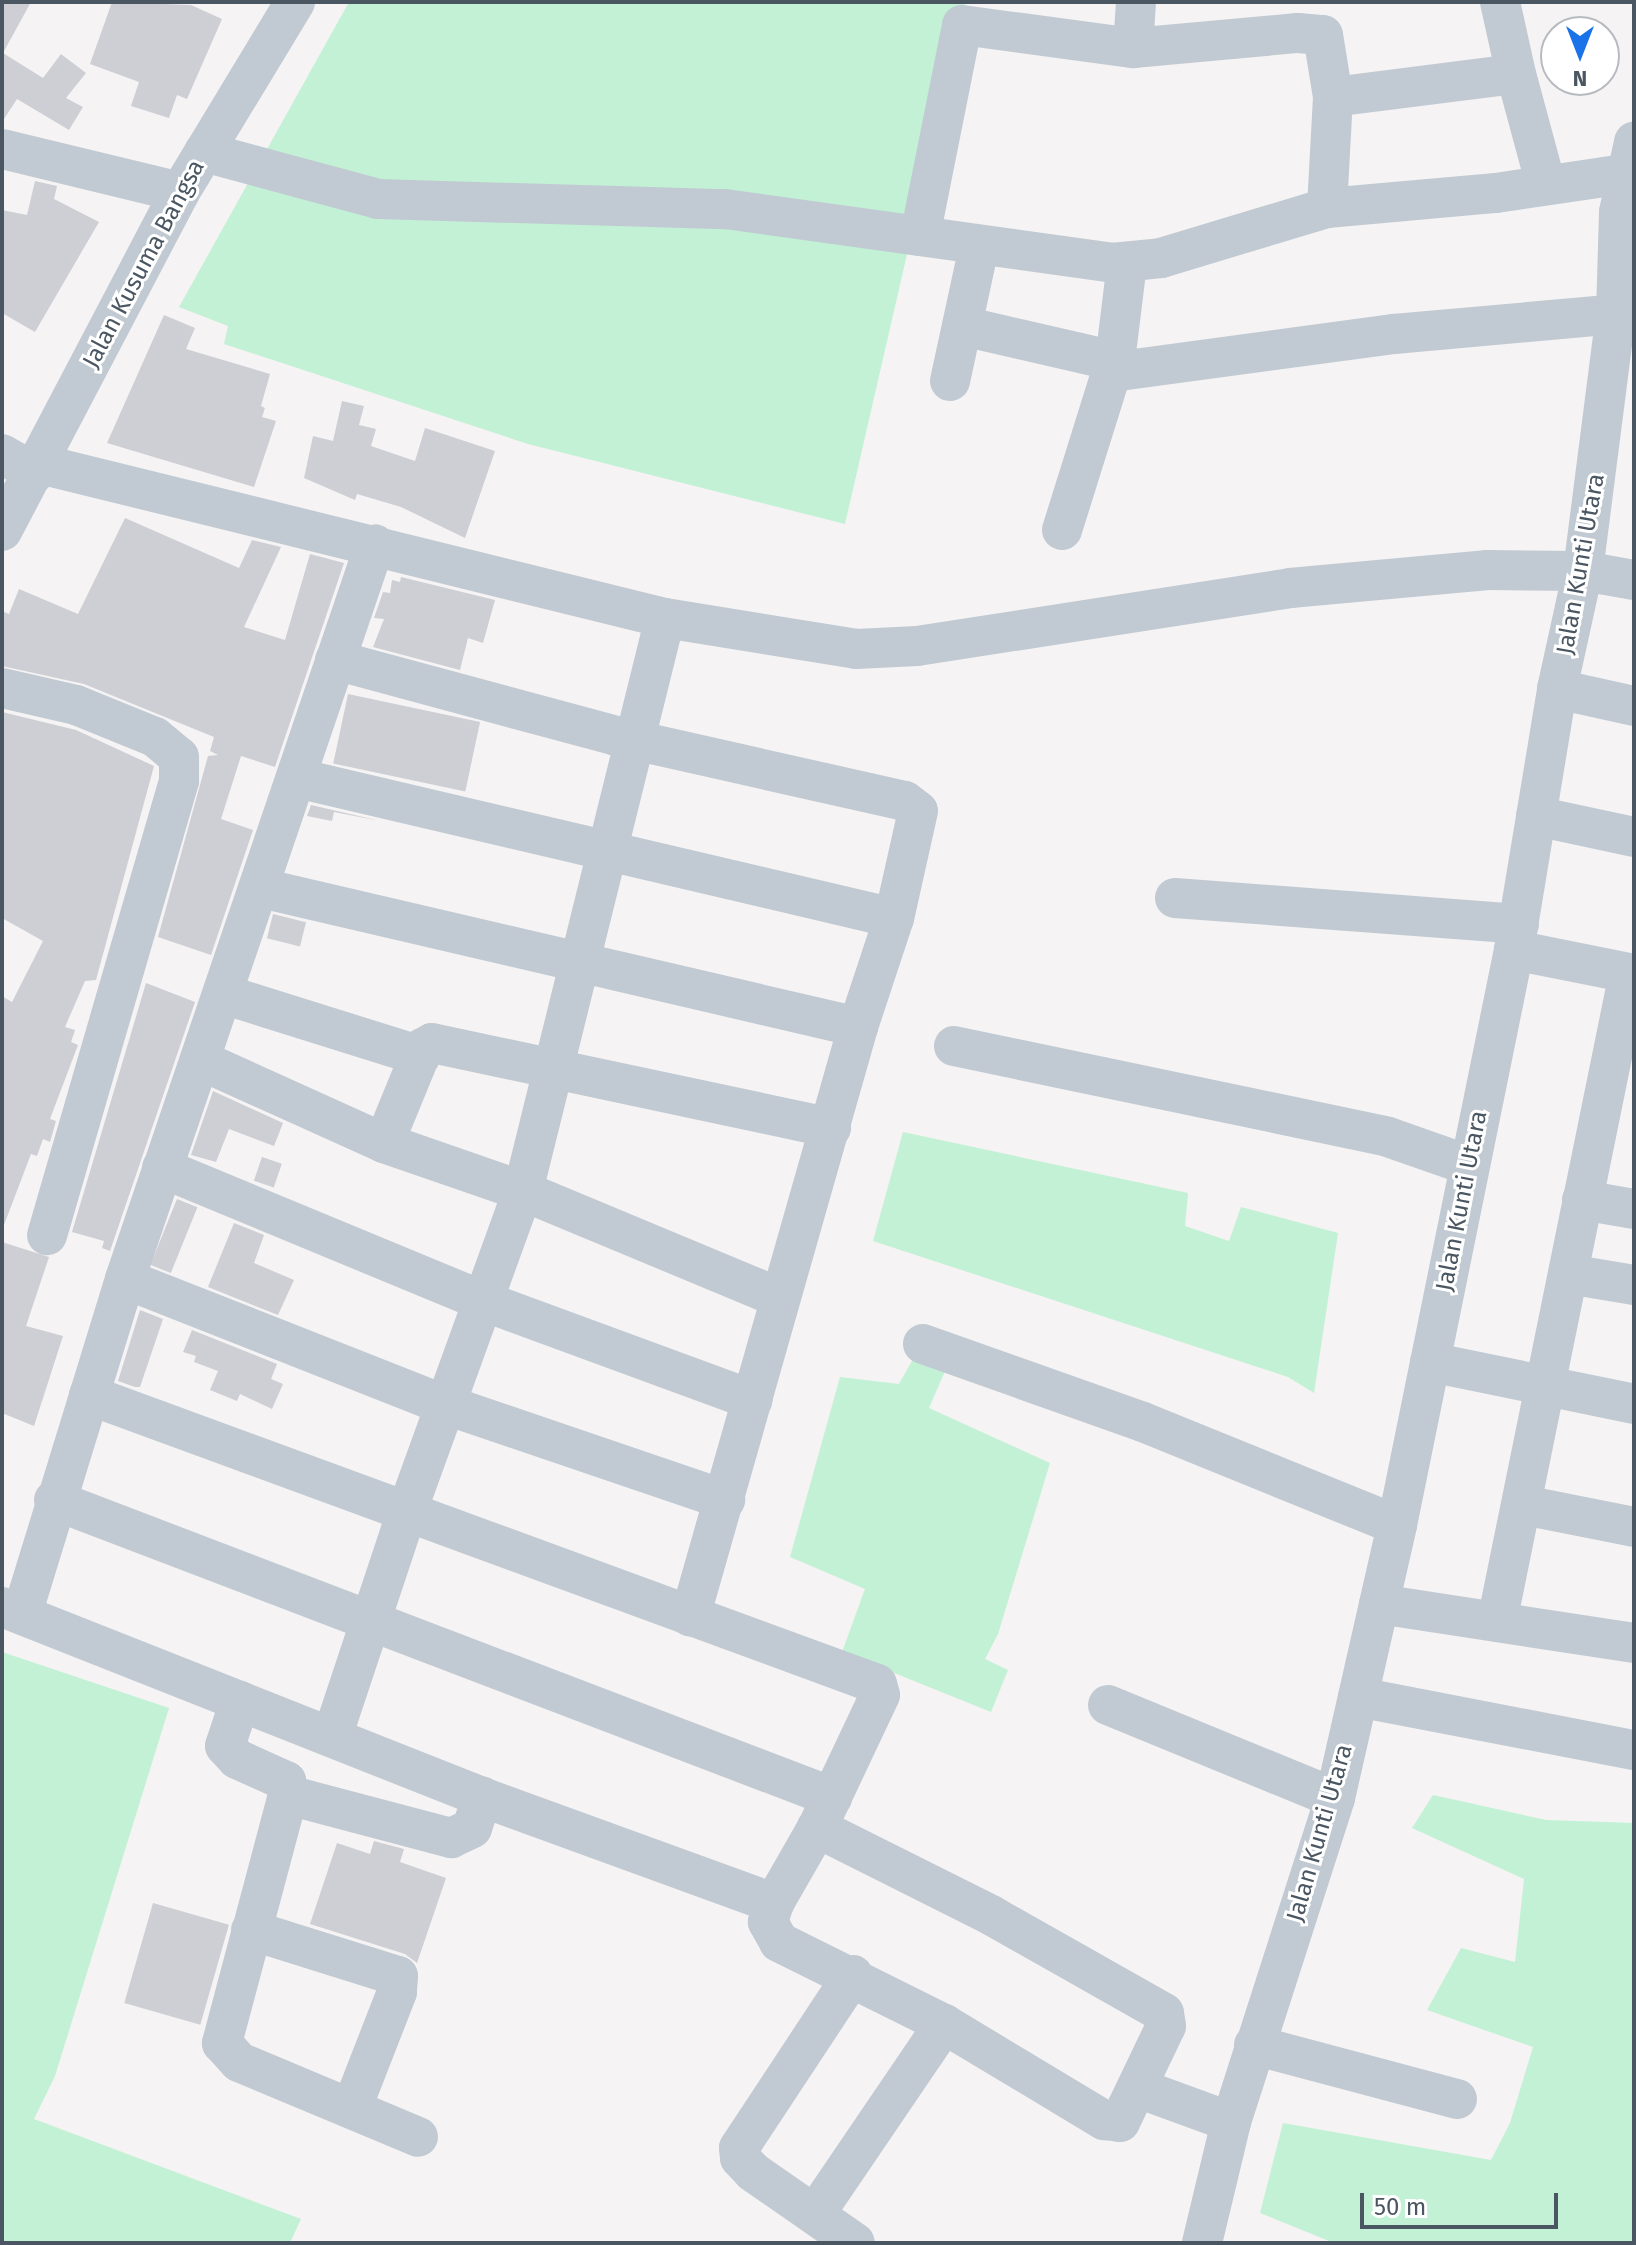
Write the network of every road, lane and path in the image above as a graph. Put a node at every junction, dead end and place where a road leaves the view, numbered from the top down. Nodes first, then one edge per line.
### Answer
1 (295, 2) edge
2 (1136, 2) edge
3 (1500, 2) edge
4 (1133, 48) junction
5 (1516, 74) junction
6 (1333, 97) junction
7 (2, 149) edge
8 (204, 152) junction
9 (1629, 158) edge
10 (1546, 185) junction
11 (180, 192) junction
12 (1327, 208) junction
13 (920, 236) junction
14 (979, 247) junction
15 (1626, 254) edge
16 (1127, 263) junction
17 (1616, 314) junction
18 (963, 326) junction
19 (1114, 366) junction
20 (950, 381) dead end
21 (26, 464) edge
22 (1062, 530) dead end
23 (2, 531) edge
24 (375, 544) junction
25 (1583, 571) junction
26 (1634, 580) edge
27 (657, 616) junction
28 (335, 660) junction
29 (2, 688) edge
30 (1557, 689) junction
31 (1634, 706) edge
32 (627, 738) junction
33 (297, 778) junction
34 (1536, 816) junction
35 (1634, 837) edge
36 (600, 849) junction
37 (261, 888) junction
38 (1175, 898) dead end
39 (894, 918) junction
40 (1516, 937) junction
41 (572, 960) junction
42 (1631, 973) edge
43 (223, 994) junction
44 (858, 1027) junction
45 (954, 1046) dead end
46 (421, 1056) junction
47 (200, 1060) junction
48 (546, 1071) junction
49 (1620, 1096) edge
50 (831, 1128) junction
51 (384, 1143) junction
52 (1468, 1165) junction
53 (162, 1168) junction
54 (511, 1187) junction
55 (1582, 1200) junction
56 (1634, 1209) edge
57 (47, 1235) dead end
58 (1568, 1274) junction
59 (125, 1279) junction
60 (1634, 1285) edge
61 (475, 1297) junction
62 (780, 1298) junction
63 (923, 1344) dead end
64 (1430, 1362) junction
65 (1545, 1384) junction
66 (89, 1395) junction
67 (753, 1400) junction
68 (437, 1402) junction
69 (1634, 1404) edge
70 (54, 1500) junction
71 (725, 1500) junction
72 (1524, 1505) junction
73 (398, 1509) junction
74 (1397, 1525) junction
75 (1634, 1527) edge
76 (1379, 1604) junction
77 (12, 1611) edge
78 (690, 1617) junction
79 (362, 1620) junction
80 (1497, 1622) junction
81 (1634, 1643) edge
82 (1358, 1697) junction
83 (240, 1701) junction
84 (1108, 1705) dead end
85 (322, 1734) junction
86 (1634, 1750) edge
87 (288, 1795) junction
88 (482, 1797) junction
89 (1335, 1798) junction
90 (824, 1813) junction
91 (774, 1903) junction
92 (251, 1930) junction
93 (853, 1975) junction
94 (944, 2024) junction
95 (1254, 2045) junction
96 (1138, 2088) junction
97 (1457, 2099) dead end
98 (353, 2105) junction
99 (1231, 2122) junction
100 (418, 2137) dead end
101 (815, 2214) junction
102 (855, 2243) edge
103 (1202, 2243) edge

1 - 8 street, Jalan Kusuma Bangsa
2 - 4 street
3 - 5 street
4 - 6 street
4 - 13 street
5 - 6 street
5 - 10 street
6 - 12 street
7 - 11 street
8 - 11 street, Jalan Kusuma Bangsa
8 - 13 street
9 - 10 street
9 - 15 street, Jalan Kunti Utara
10 - 12 street
11 - 21 street, Jalan Kusuma Bangsa
12 - 16 street
13 - 14 street
14 - 16 street
14 - 18 street
15 - 17 street, Jalan Kunti Utara
16 - 19 street
17 - 19 street
17 - 25 street, Jalan Kunti Utara
18 - 19 street
18 - 20 street
19 - 22 street
21 - 23 street, Jalan Kusuma Bangsa
21 - 24 street
24 - 27 street
24 - 28 street
25 - 26 street
25 - 27 street
25 - 30 street, Jalan Kunti Utara
27 - 32 street
28 - 32 street
28 - 33 street
29 - 57 street
30 - 31 street
30 - 34 street, Jalan Kunti Utara
32 - 36 street
32 - 39 street
33 - 36 street
33 - 37 street
34 - 35 street
34 - 40 street, Jalan Kunti Utara
36 - 39 street
36 - 41 street
37 - 41 street
37 - 43 street
38 - 40 street
39 - 44 street
40 - 42 street
40 - 52 street, Jalan Kunti Utara
41 - 44 street
41 - 48 street
42 - 49 street
43 - 46 street
43 - 47 street
44 - 50 street
45 - 52 street
46 - 48 street
46 - 51 street
47 - 51 street
47 - 53 street
48 - 50 street
48 - 54 street
49 - 55 street
50 - 62 street
51 - 54 street
52 - 64 street, Jalan Kunti Utara
53 - 59 street
53 - 61 street
54 - 61 street
54 - 62 street
55 - 56 street
55 - 58 street
58 - 60 street
58 - 65 street
59 - 66 street
59 - 68 street
61 - 67 street
61 - 68 street
62 - 67 street
63 - 74 street
64 - 65 street
64 - 74 street, Jalan Kunti Utara
65 - 69 street
65 - 72 street
66 - 70 street
66 - 73 street
67 - 71 street
68 - 71 street
68 - 73 street
70 - 77 street
70 - 79 street
71 - 78 street
72 - 75 street
72 - 80 street
73 - 78 street
73 - 79 street
74 - 76 street, Jalan Kunti Utara
76 - 80 street
76 - 82 street, Jalan Kunti Utara
77 - 83 street
78 - 90 street
79 - 85 street
79 - 90 street
80 - 81 street
82 - 86 street
82 - 89 street, Jalan Kunti Utara
83 - 85 street
83 - 87 street
84 - 89 street
85 - 88 street
87 - 88 street
87 - 92 street
88 - 91 street
89 - 95 street, Jalan Kunti Utara
90 - 91 street
90 - 96 street
91 - 93 street
92 - 98 street
92 - 98 street
93 - 94 street
93 - 101 street
94 - 96 street
94 - 101 street
95 - 97 street
95 - 99 street, Jalan Kunti Utara
96 - 99 street
98 - 100 street
99 - 103 street, Jalan Kunti Utara
101 - 102 street

